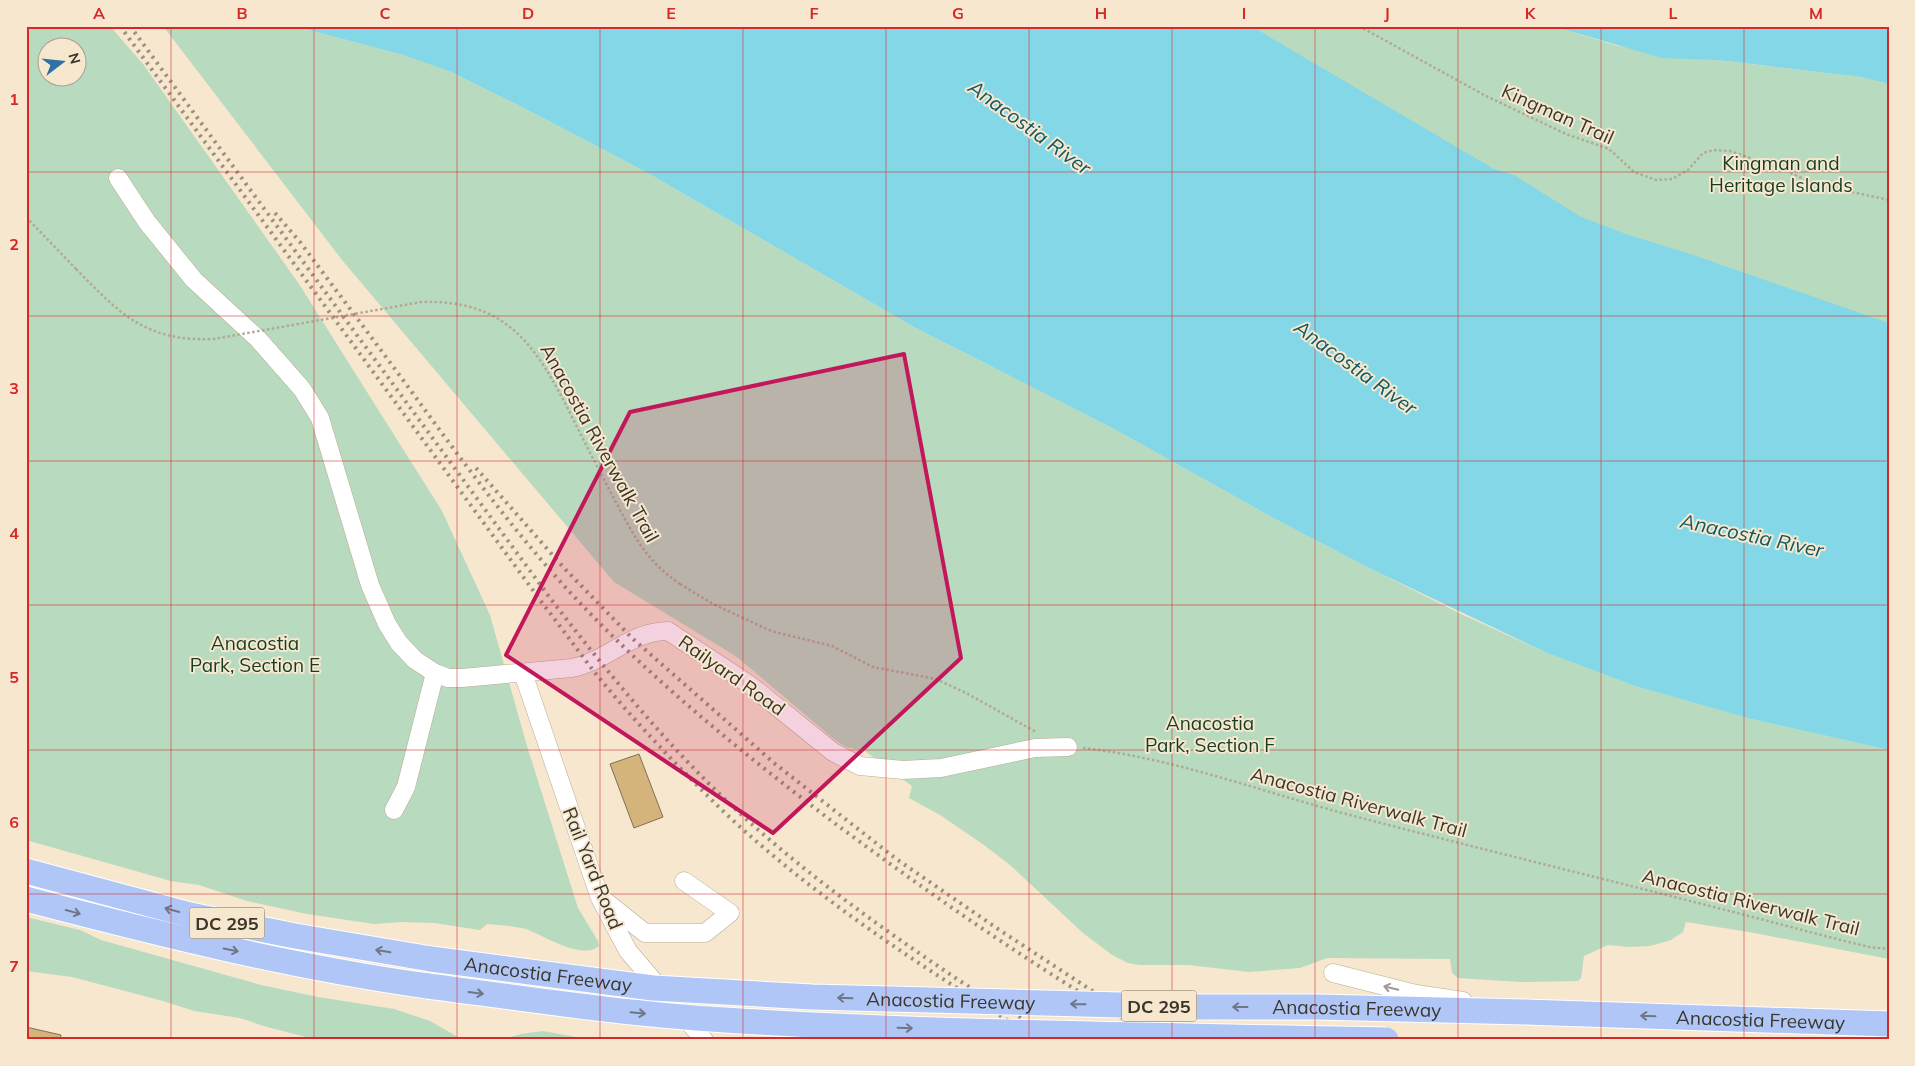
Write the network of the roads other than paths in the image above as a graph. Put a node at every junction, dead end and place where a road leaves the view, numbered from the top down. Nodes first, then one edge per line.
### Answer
1 (118, 178) dead end
2 (435, 673) junction
3 (523, 673) junction
4 (1068, 747) road end
5 (394, 810) dead end
6 (26, 871) edge
7 (684, 881) dead end
8 (600, 898) junction
9 (26, 899) edge
10 (1333, 974) dead end
11 (1525, 1012) junction
12 (1889, 1024) edge
13 (704, 1040) edge
14 (1386, 1040) edge

1 - 2 lane
2 - 3 lane, Railyard Road
2 - 5 lane
3 - 4 lane, Railyard Road
3 - 8 lane, Rail Yard Road
11 -> 6 highway, Anacostia Freeway / DC 295, bridge
7 - 8 lane
8 - 13 lane, Rail Yard Road
9 -> 14 highway, Anacostia Freeway / DC 295, bridge
11 -> 10 lane
12 -> 11 highway, Anacostia Freeway / DC 295, bridge

